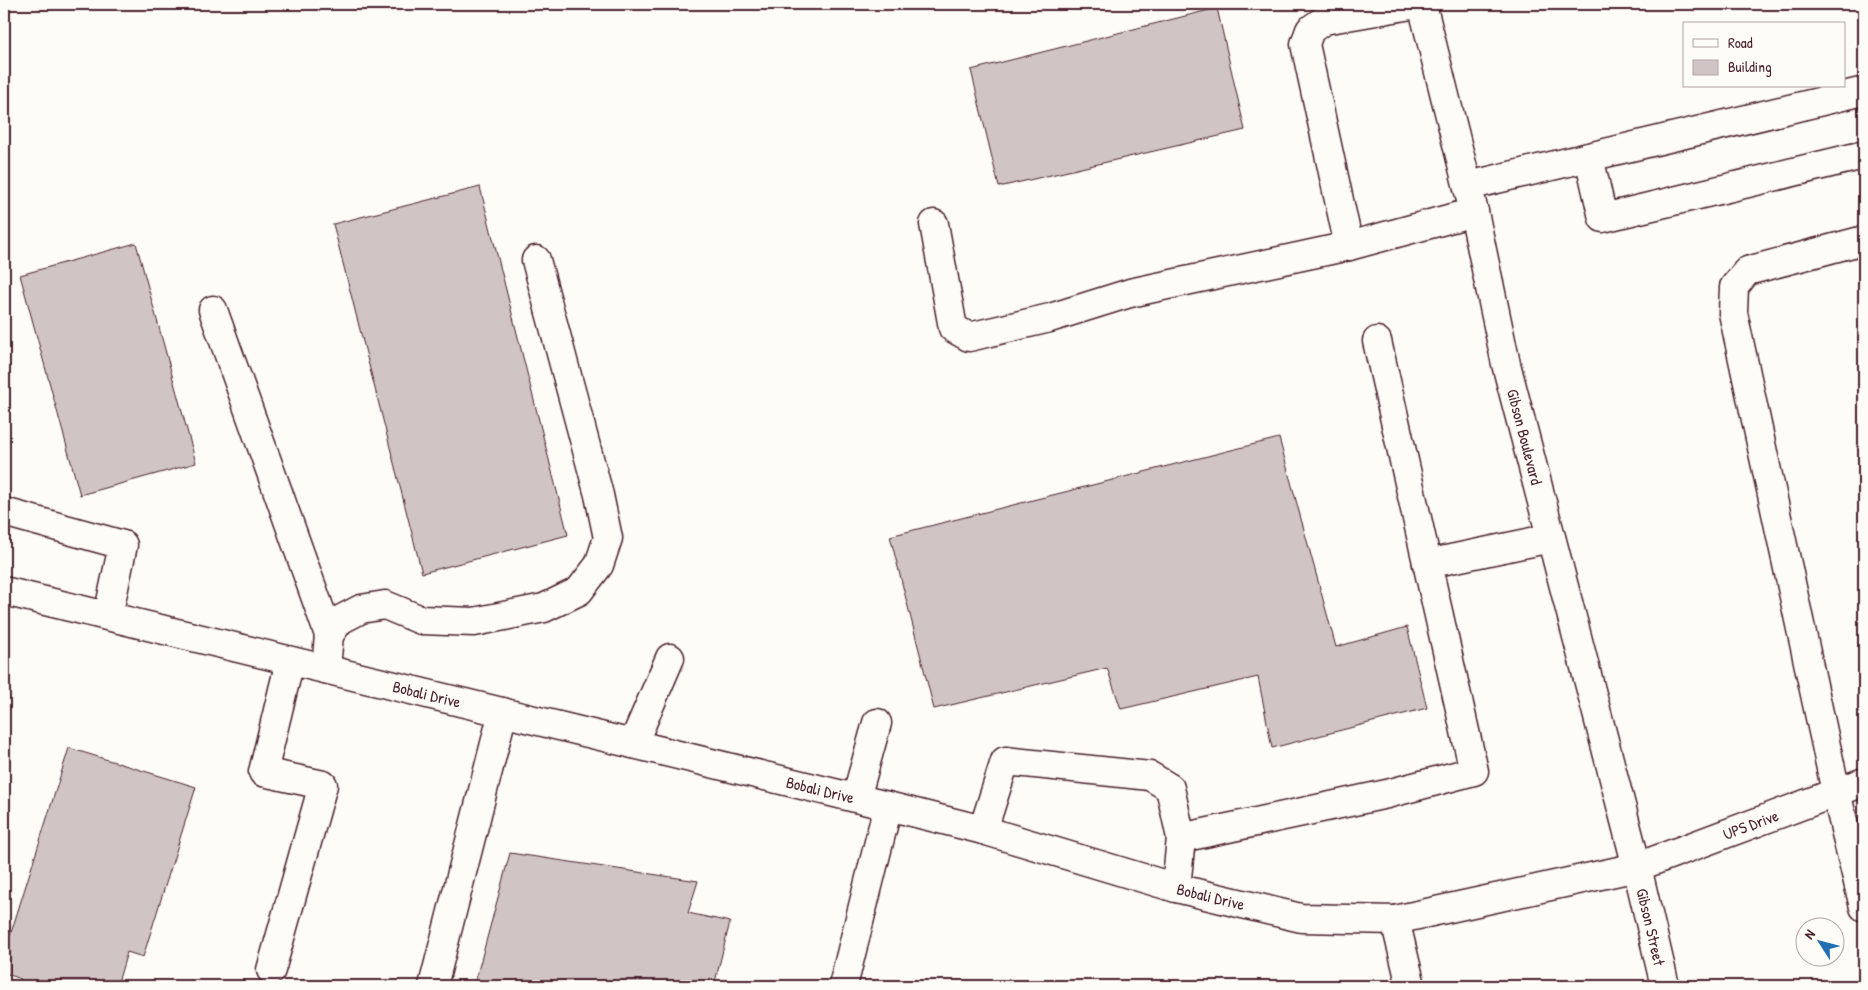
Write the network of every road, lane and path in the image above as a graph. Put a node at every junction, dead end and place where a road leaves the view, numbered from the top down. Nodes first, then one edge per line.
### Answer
1 (1417, 4) edge
2 (1422, 4) edge
3 (1864, 91) edge
4 (1864, 155) edge
5 (1589, 157) junction
6 (1471, 199) junction
7 (934, 224) dead end
8 (1864, 240) edge
9 (1349, 246) junction
10 (536, 260) dead end
11 (213, 310) dead end
12 (1377, 341) dead end
13 (4, 512) edge
14 (1551, 538) junction
15 (1427, 564) junction
16 (4, 591) edge
17 (108, 616) junction
18 (329, 635) junction
19 (670, 658) dead end
20 (290, 660) junction
21 (326, 669) junction
22 (503, 712) junction
23 (877, 724) dead end
24 (633, 744) junction
25 (1864, 782) edge
26 (1836, 792) junction
27 (856, 798) junction
28 (888, 806) junction
29 (983, 830) junction
30 (1182, 838) junction
31 (1636, 867) junction
32 (1176, 888) junction
33 (1864, 907) edge
34 (1395, 920) junction
35 (271, 970) dead end
36 (433, 986) edge
37 (843, 986) edge
38 (1411, 986) edge
39 (1665, 986) edge

1 - 9 street
2 - 6 street, Gibson Boulevard
3 - 5 street
4 - 5 street
5 - 6 street
6 - 9 street
6 - 14 street, Gibson Boulevard
7 - 9 street
8 - 26 street
10 - 18 street
11 - 18 street
12 - 15 street
13 - 17 street
14 - 15 street
14 - 31 street, Gibson Boulevard
15 - 30 street
16 - 17 street, Bobali Drive
17 - 20 street, Bobali Drive
18 - 21 street
19 - 24 street
20 - 21 street, Bobali Drive
20 - 35 street
21 - 22 street, Bobali Drive
22 - 24 street, Bobali Drive
22 - 36 street
23 - 27 street
24 - 27 street, Bobali Drive
25 - 26 street, UPS Drive
26 - 31 street, UPS Drive
26 - 33 street
27 - 28 street, Bobali Drive
28 - 29 street, Bobali Drive
28 - 37 street
29 - 30 street
29 - 32 street, Bobali Drive
30 - 32 street
31 - 34 street, Bobali Drive
31 - 39 street, Gibson Street
32 - 34 street, Bobali Drive
34 - 38 street

